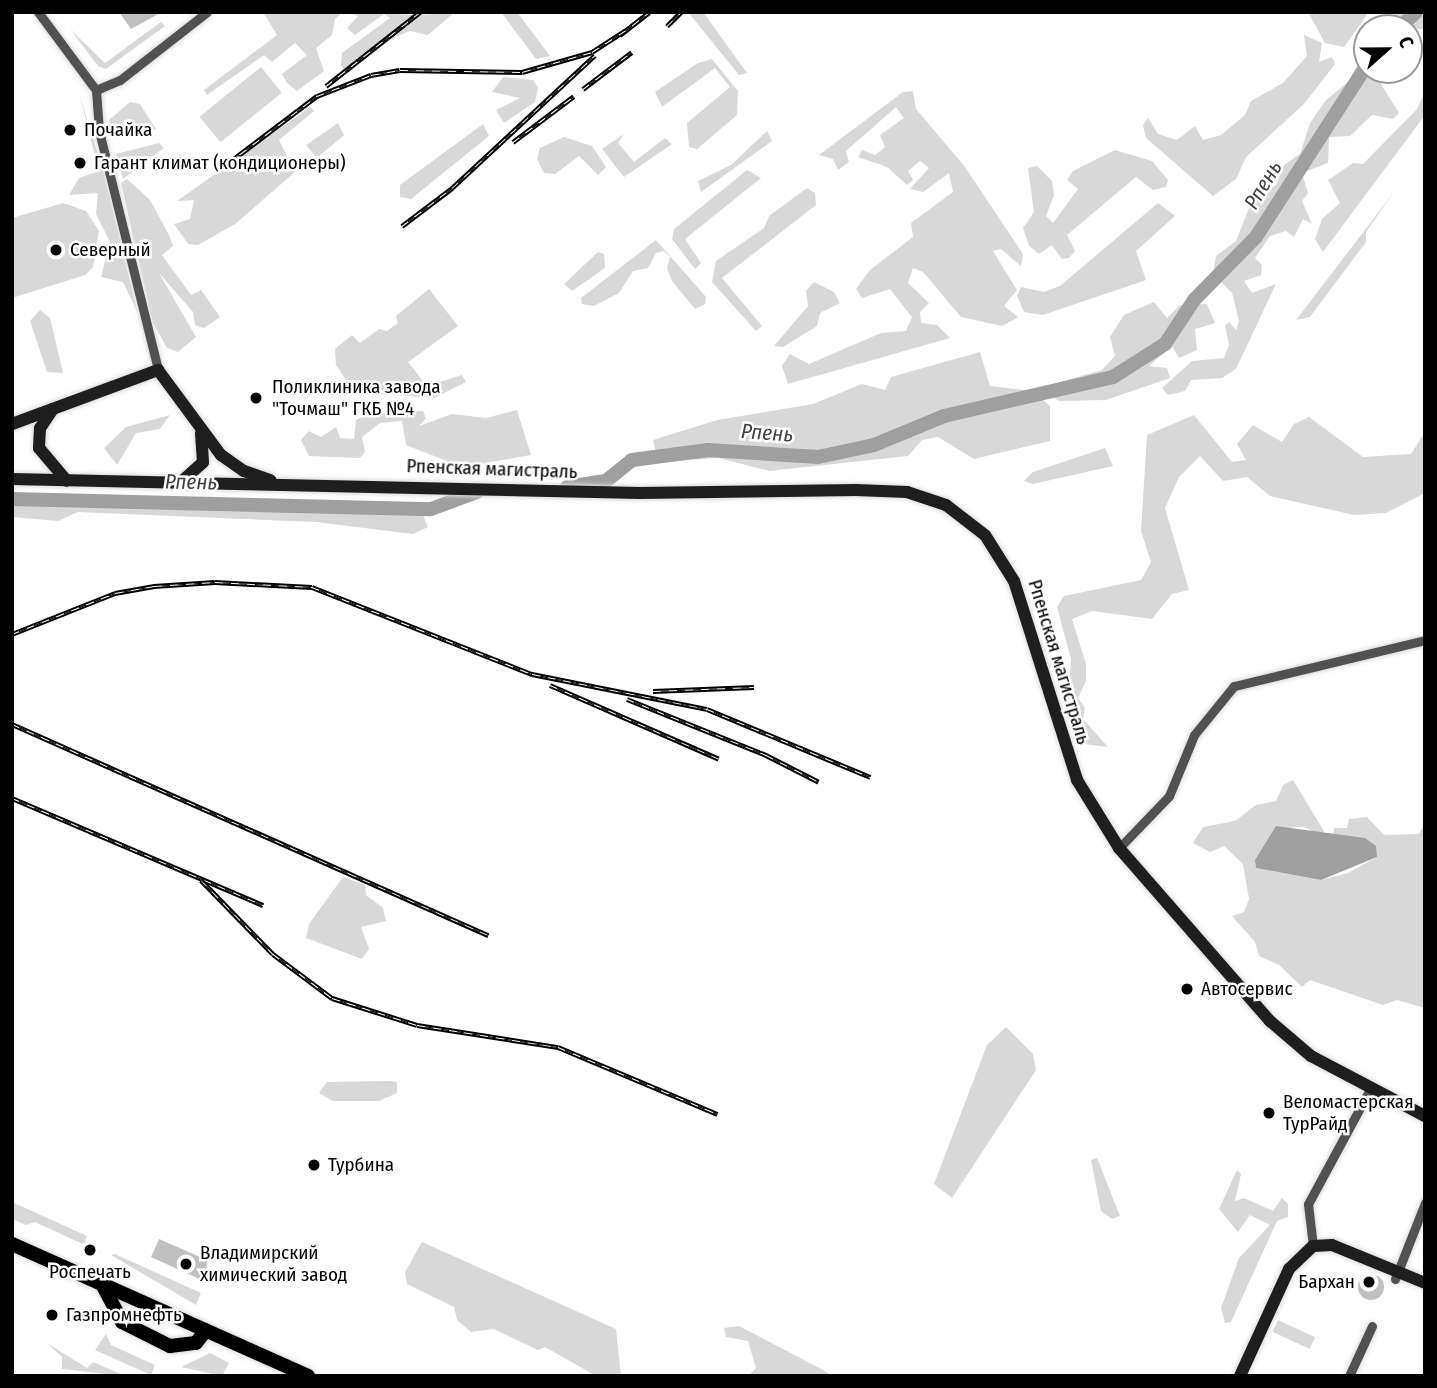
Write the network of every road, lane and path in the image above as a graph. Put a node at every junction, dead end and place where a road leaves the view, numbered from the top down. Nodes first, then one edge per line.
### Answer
1 (38, 12) edge
2 (207, 12) edge
3 (96, 90) junction
4 (158, 370) junction
5 (62, 404) junction
6 (13, 423) edge
7 (201, 430) junction
8 (12, 480) edge
9 (67, 481) junction
10 (280, 483) junction
11 (177, 485) junction
12 (1425, 640) edge
13 (1119, 848) junction
14 (1369, 1091) junction
15 (1425, 1116) edge
16 (1425, 1203) edge
17 (12, 1244) edge
18 (1313, 1246) junction
19 (1395, 1274) junction
20 (1425, 1283) edge
21 (102, 1284) junction
22 (1373, 1326) dead end
23 (206, 1329) junction
24 (309, 1376) edge
25 (1240, 1376) edge
26 (1349, 1376) edge

1 - 3 street
2 - 3 street
3 - 4 street
4 - 5 main road
4 - 7 main road, Рпенская магистраль
5 - 6 main road
5 - 9 main road
7 - 10 main road, Рпенская магистраль
7 - 11 main road
8 - 9 main road, Рпенская магистраль
9 - 11 main road, Рпенская магистраль
10 - 11 main road, Рпенская магистраль
10 - 13 main road, Рпенская магистраль
12 - 13 street
13 - 14 main road, Рпенская магистраль
14 - 15 main road, Рпенская магистраль
14 - 18 street
16 - 19 street
17 - 21 main road
18 - 19 main road
18 - 25 main road
19 - 20 main road
21 - 23 main road
21 - 23 main road
22 - 26 street
23 - 24 main road

